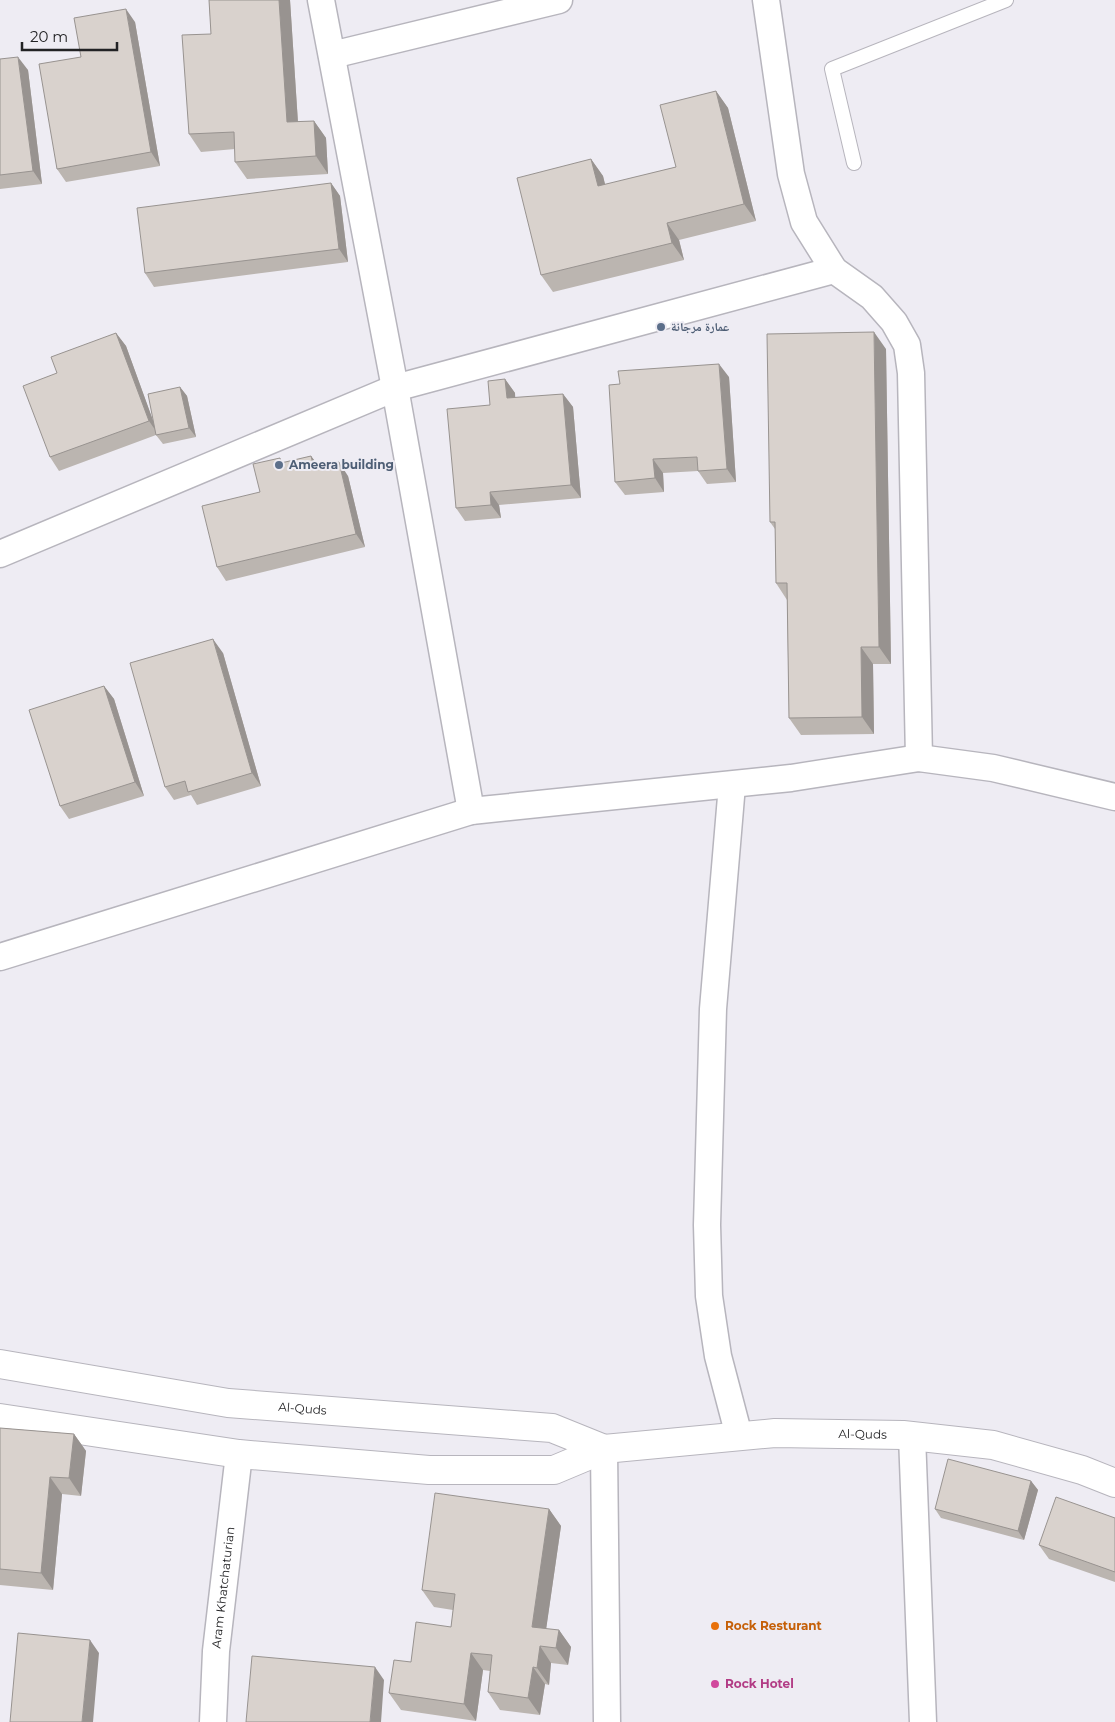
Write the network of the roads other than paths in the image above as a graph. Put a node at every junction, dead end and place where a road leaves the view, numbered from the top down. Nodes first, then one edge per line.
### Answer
1 (321, 0) edge
2 (559, 0) edge
3 (766, 0) edge
4 (1006, 0) edge
5 (332, 55) junction
6 (854, 163) dead end
7 (834, 270) junction
8 (395, 388) junction
9 (0, 554) edge
10 (919, 758) junction
11 (732, 785) junction
12 (1115, 797) edge
13 (470, 811) junction
14 (0, 957) edge
15 (0, 1364) edge
16 (0, 1418) edge
17 (738, 1436) junction
18 (912, 1436) junction
19 (604, 1449) junction
20 (238, 1454) junction
21 (1115, 1483) edge
22 (213, 1722) edge
23 (606, 1722) edge
24 (925, 1722) edge

1 - 5 street
2 - 5 street
3 - 7 street
4 - 6 lane
5 - 8 street
7 - 8 street
7 - 10 street
8 - 9 street
8 - 13 street
10 - 11 street
10 - 12 street
11 - 13 street
11 - 17 street
13 - 14 street
15 - 19 street, Al-Quds
16 - 20 street, Al-Quds
17 - 18 street, Al-Quds
17 - 19 street, Al-Quds
18 - 21 street, Al-Quds
18 - 24 street
19 - 20 street, Al-Quds
19 - 23 street
20 - 22 street, Aram Khatchaturian

